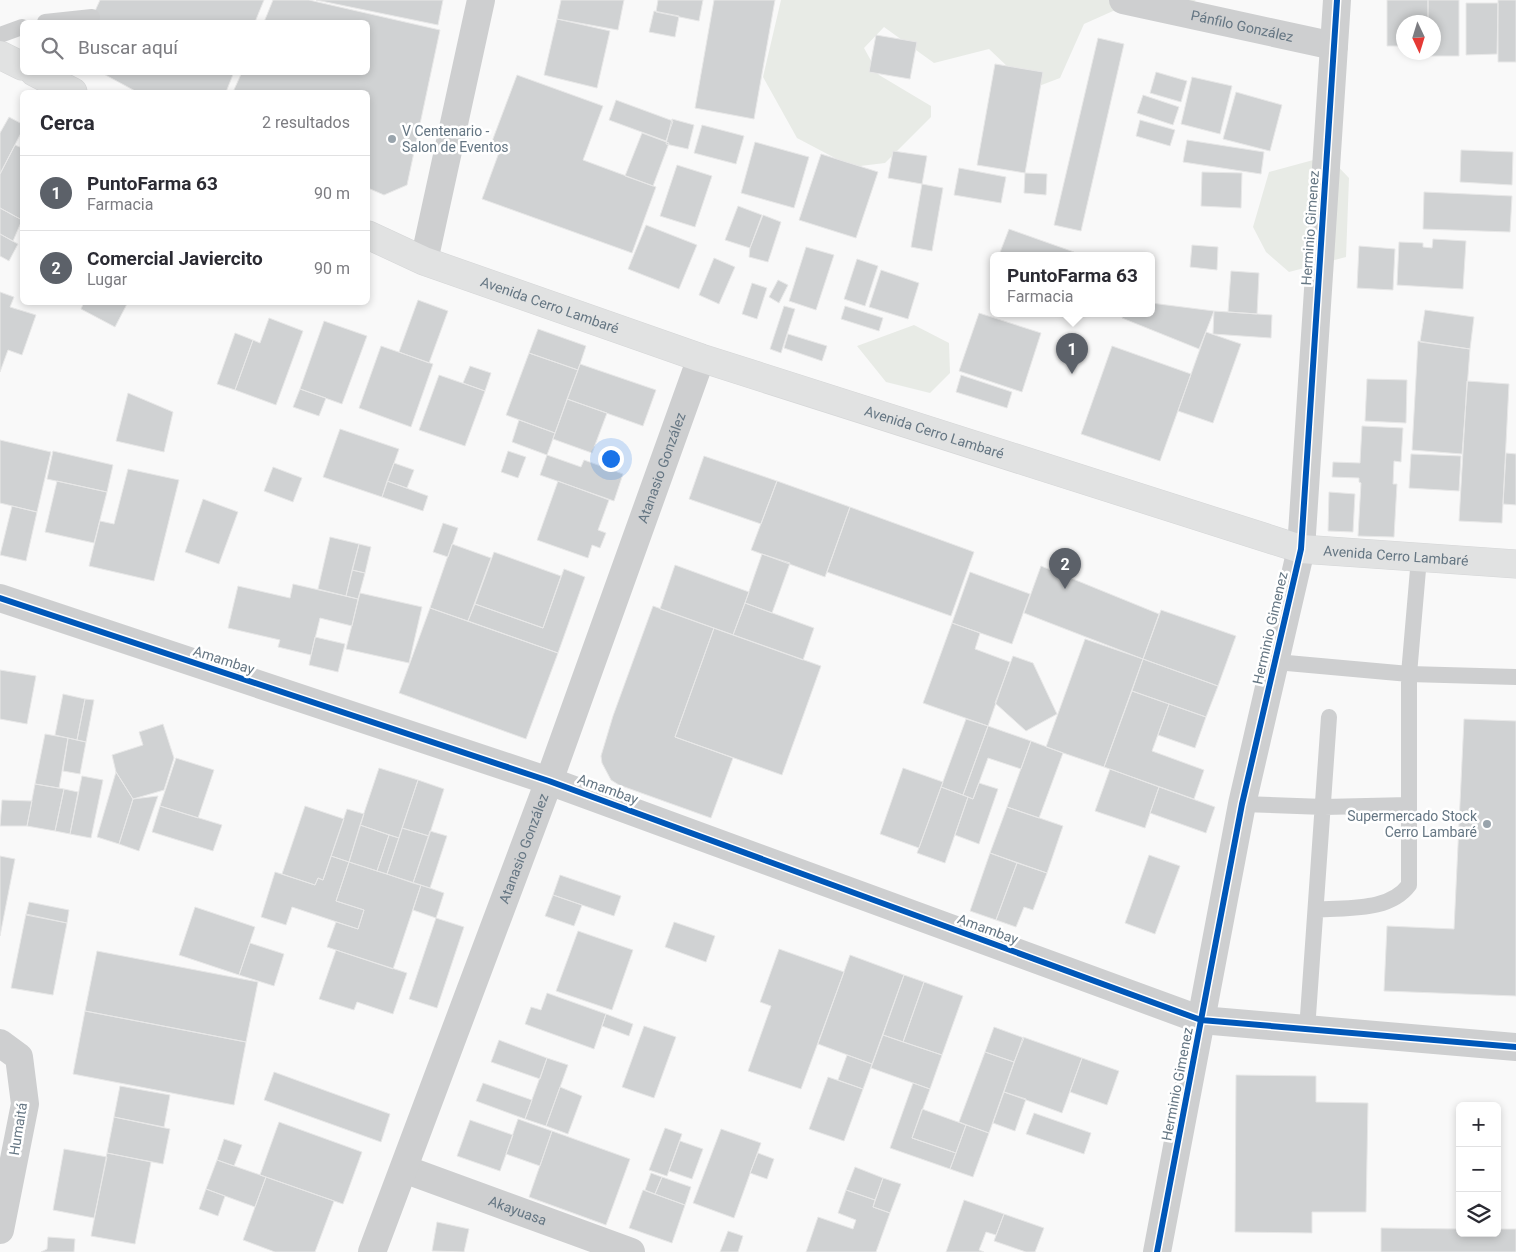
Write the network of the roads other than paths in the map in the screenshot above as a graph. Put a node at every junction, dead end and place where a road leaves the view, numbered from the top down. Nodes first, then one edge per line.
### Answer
1 (481, 0) edge
2 (1123, 0) edge
3 (1337, 0) edge
4 (92, 18) dead end
5 (68, 20) edge
6 (20, 28) edge
7 (0, 35) edge
8 (1334, 46) junction
9 (0, 55) edge
10 (20, 65) edge
11 (40, 75) edge
12 (69, 90) edge
13 (370, 236) edge
14 (424, 261) junction
15 (700, 358) junction
16 (1301, 549) junction
17 (1419, 558) junction
18 (1516, 564) edge
19 (0, 598) edge
20 (1276, 662) junction
21 (1409, 674) junction
22 (1516, 677) edge
23 (1329, 717) dead end
24 (550, 781) junction
25 (1242, 804) junction
26 (1408, 804) junction
27 (1324, 807) junction
28 (1316, 910) junction
29 (1201, 1020) junction
30 (1307, 1030) junction
31 (1516, 1047) edge
32 (10, 1050) edge
33 (404, 1169) junction
34 (0, 1230) edge
35 (372, 1252) edge
36 (631, 1252) edge
37 (1157, 1252) edge

1 - 14 street
2 - 8 street, Pánfilo González
3 - 8 street, Herminio Gimenez
4 - 5 lane
6 - 7 lane
8 - 16 street, Herminio Gimenez
9 - 10 main road
11 - 12 main road
13 - 14 main road, Avenida Cerro Lambaré
14 - 15 main road, Avenida Cerro Lambaré
15 - 16 main road, Avenida Cerro Lambaré
15 - 24 street, Atanasio González
16 - 17 main road, Avenida Cerro Lambaré
16 - 20 street, Herminio Gimenez
17 - 18 main road, Avenida Cerro Lambaré
17 - 21 lane
19 - 24 street, Amambay
20 - 21 lane
20 - 25 street, Herminio Gimenez
21 - 22 lane
21 - 26 lane
23 - 27 lane
24 - 29 street, Amambay
24 - 33 street, Atanasio González
25 - 27 lane
25 - 29 street, Herminio Gimenez
26 - 27 lane
26 - 28 lane
27 - 28 lane
28 - 30 lane
29 - 30 street, Amambay
29 - 37 street, Herminio Gimenez
30 - 31 street, Amambay
32 - 34 street, Humaitá
33 - 35 street, Atanasio González
33 - 36 street, Akayuasa

